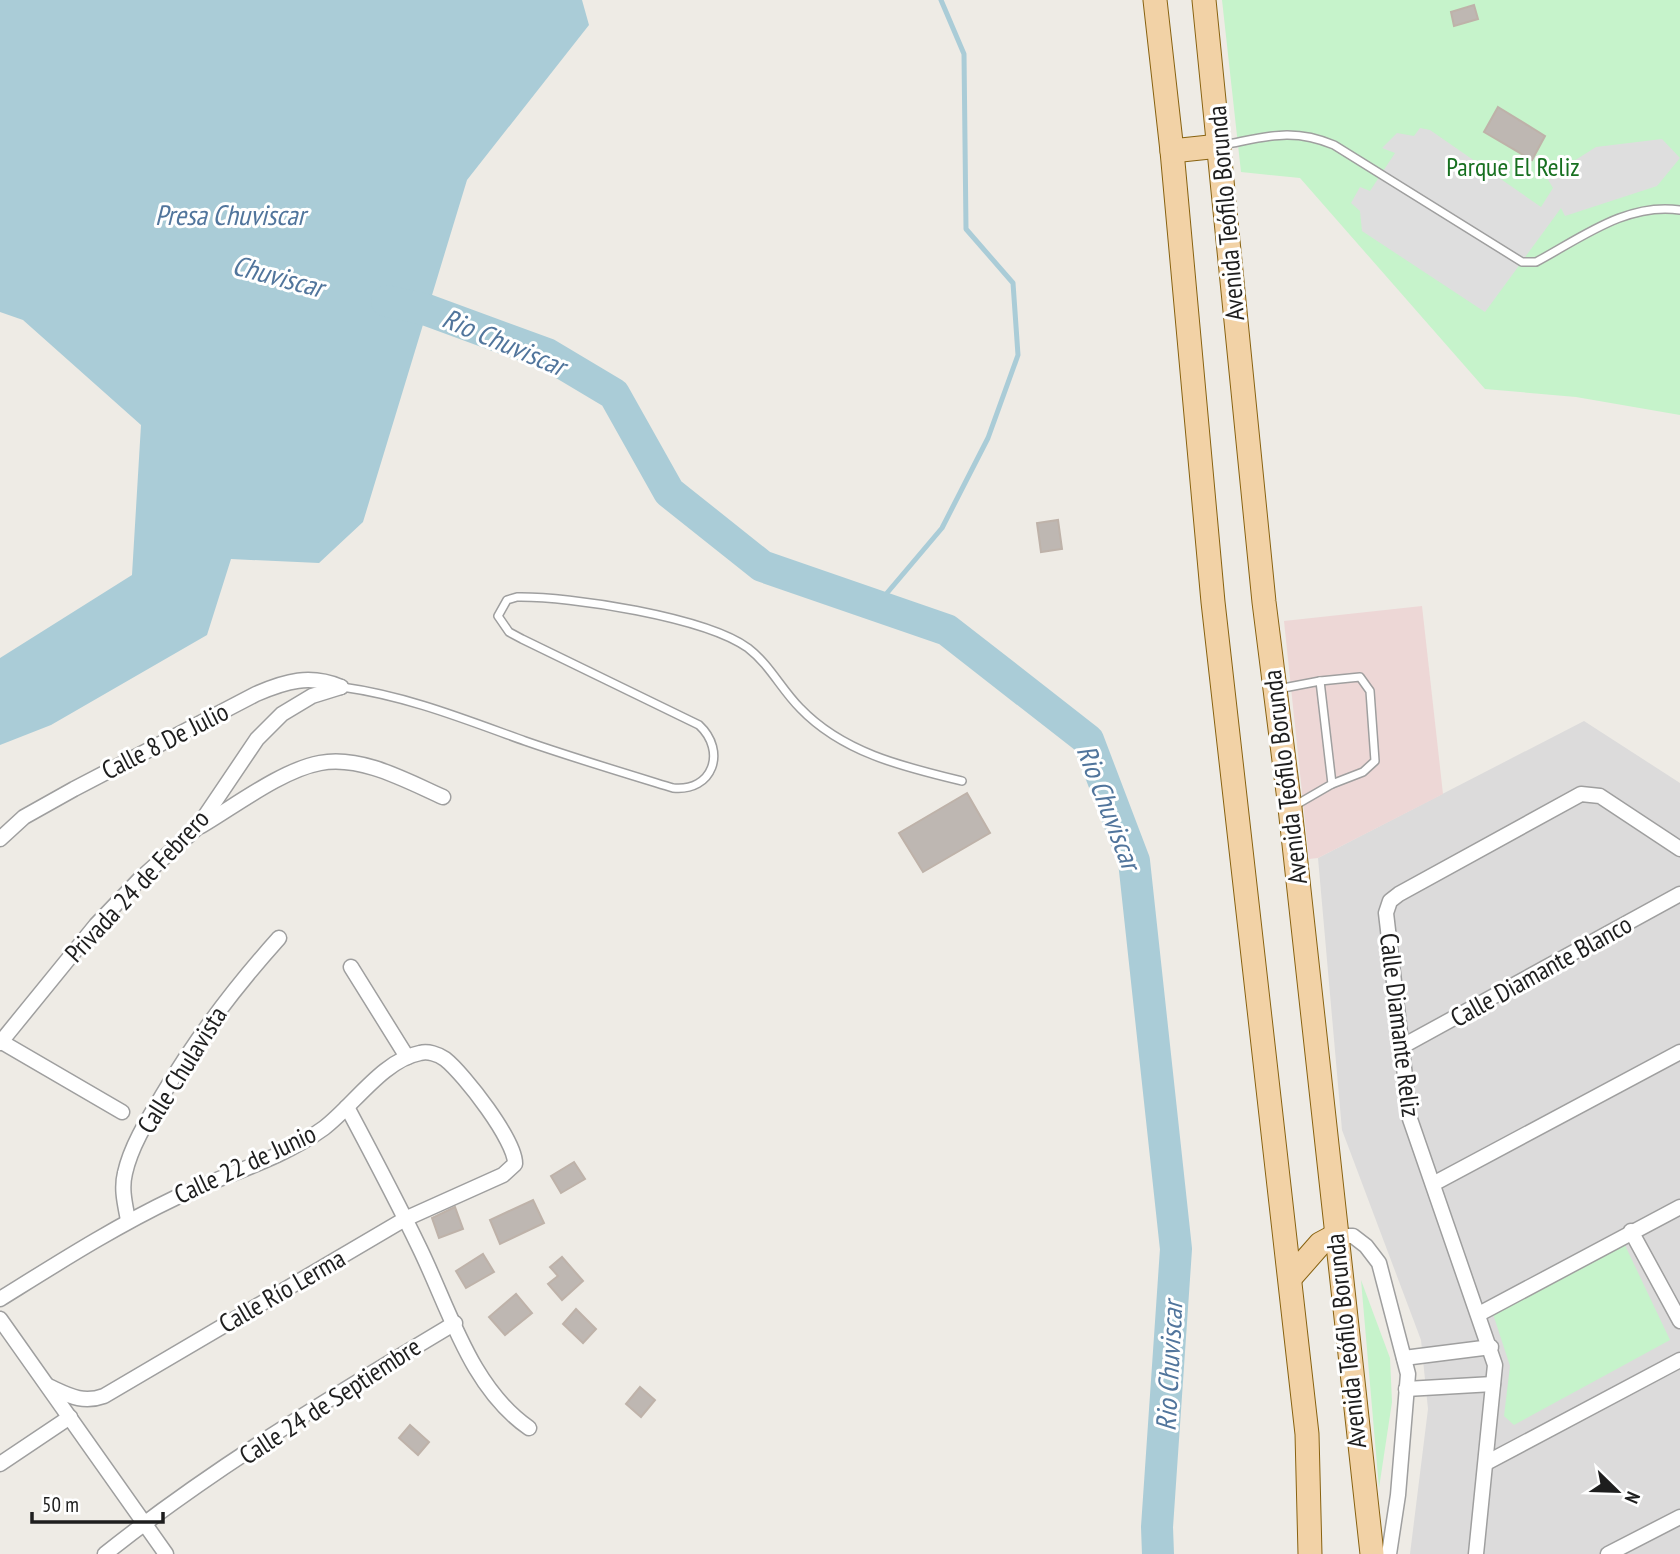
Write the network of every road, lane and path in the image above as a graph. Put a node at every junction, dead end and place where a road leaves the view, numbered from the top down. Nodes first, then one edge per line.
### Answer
1 (1155, 0) edge
2 (1205, 0) edge
3 (1219, 146) junction
4 (1172, 151) junction
5 (1680, 210) edge
6 (1320, 681) junction
7 (341, 687) junction
8 (1274, 690) junction
9 (962, 781) dead end
10 (1332, 784) junction
11 (443, 797) dead end
12 (1290, 808) junction
13 (197, 828) junction
14 (0, 839) edge
15 (1680, 849) edge
16 (1680, 894) edge
17 (279, 938) dead end
18 (351, 967) dead end
19 (0, 1042) edge
20 (1401, 1047) junction
21 (1680, 1052) edge
22 (407, 1057) junction
23 (347, 1107) junction
24 (122, 1112) dead end
25 (1433, 1184) junction
26 (1680, 1207) edge
27 (405, 1219) junction
28 (128, 1220) junction
29 (1631, 1231) junction
30 (1335, 1236) junction
31 (1291, 1277) junction
32 (0, 1299) edge
33 (1479, 1314) junction
34 (0, 1319) edge
35 (1680, 1321) edge
36 (454, 1322) junction
37 (1491, 1347) junction
38 (1404, 1358) junction
39 (1680, 1360) edge
40 (1493, 1384) junction
41 (48, 1386) junction
42 (1406, 1389) junction
43 (71, 1417) junction
44 (529, 1428) dead end
45 (1486, 1463) junction
46 (0, 1464) edge
47 (1680, 1517) edge
48 (142, 1524) junction
49 (104, 1554) edge
50 (166, 1554) edge
51 (1310, 1554) edge
52 (1372, 1554) edge
53 (1389, 1554) edge
54 (1476, 1554) edge
55 (1608, 1554) edge

1 - 4 main road, Avenida Teófilo Borunda
2 - 3 main road, Avenida Teófilo Borunda
3 - 4 main road
3 - 5 lane
3 - 8 main road, Avenida Teófilo Borunda
4 - 31 main road, Avenida Teófilo Borunda
6 - 8 lane
6 - 10 lane
6 - 10 lane
7 - 9 lane
7 - 13 street, Privada 24 de Febrero
7 - 14 street, Calle 8 De Julio
8 - 12 main road, Avenida Teófilo Borunda
10 - 12 lane
11 - 13 street
12 - 30 main road, Avenida Teófilo Borunda
13 - 19 street, Privada 24 de Febrero
15 - 20 street, Calle Diamante Reliz
16 - 20 street, Calle Diamante Blanco
17 - 28 street, Calle Chulavista
18 - 22 street
19 - 24 street
20 - 25 street, Calle Diamante Reliz
21 - 25 street
22 - 23 street, Calle 22 de Junio
22 - 27 street, Calle Río Lerma
23 - 27 street
23 - 28 street, Calle 22 de Junio
25 - 33 street, Calle Diamante Reliz
26 - 29 street
27 - 36 street
27 - 41 street, Calle Río Lerma
28 - 32 street, Calle 22 de Junio
29 - 33 street
29 - 35 street
30 - 31 main road
30 - 38 street
30 - 52 main road, Avenida Teófilo Borunda
31 - 51 main road, Avenida Teófilo Borunda
33 - 37 street, Calle Diamante Reliz
34 - 41 street
36 - 44 street
36 - 48 street, Calle 24 de Septiembre
37 - 38 street
37 - 40 street, Calle Diamante Reliz
38 - 42 street
39 - 45 street
40 - 42 street
40 - 45 street, Calle Diamante Reliz
41 - 43 street
42 - 53 street
43 - 46 street
43 - 48 street
45 - 54 street, Calle Diamante Reliz
47 - 55 street
48 - 49 street, Calle 24 de Septiembre
48 - 50 street

